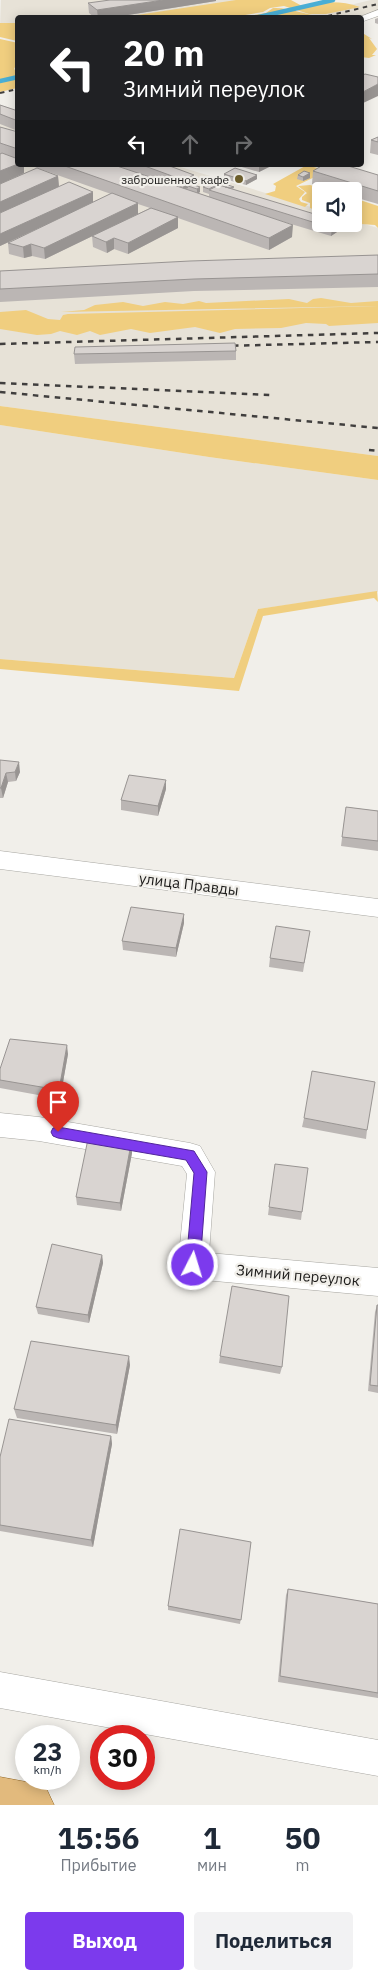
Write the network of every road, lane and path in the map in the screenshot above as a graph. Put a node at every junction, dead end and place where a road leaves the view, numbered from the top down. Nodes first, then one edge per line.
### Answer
1 (378, 13) edge
2 (364, 18) edge
3 (0, 860) edge
4 (378, 908) edge
5 (0, 1125) edge
6 (378, 1282) edge
7 (0, 1690) edge
8 (378, 1758) edge
9 (0, 1799) edge
10 (32, 1805) edge

1 - 2 street
3 - 4 street, улица Правды
5 - 6 street, Зимний переулок
7 - 8 street
9 - 10 main road

